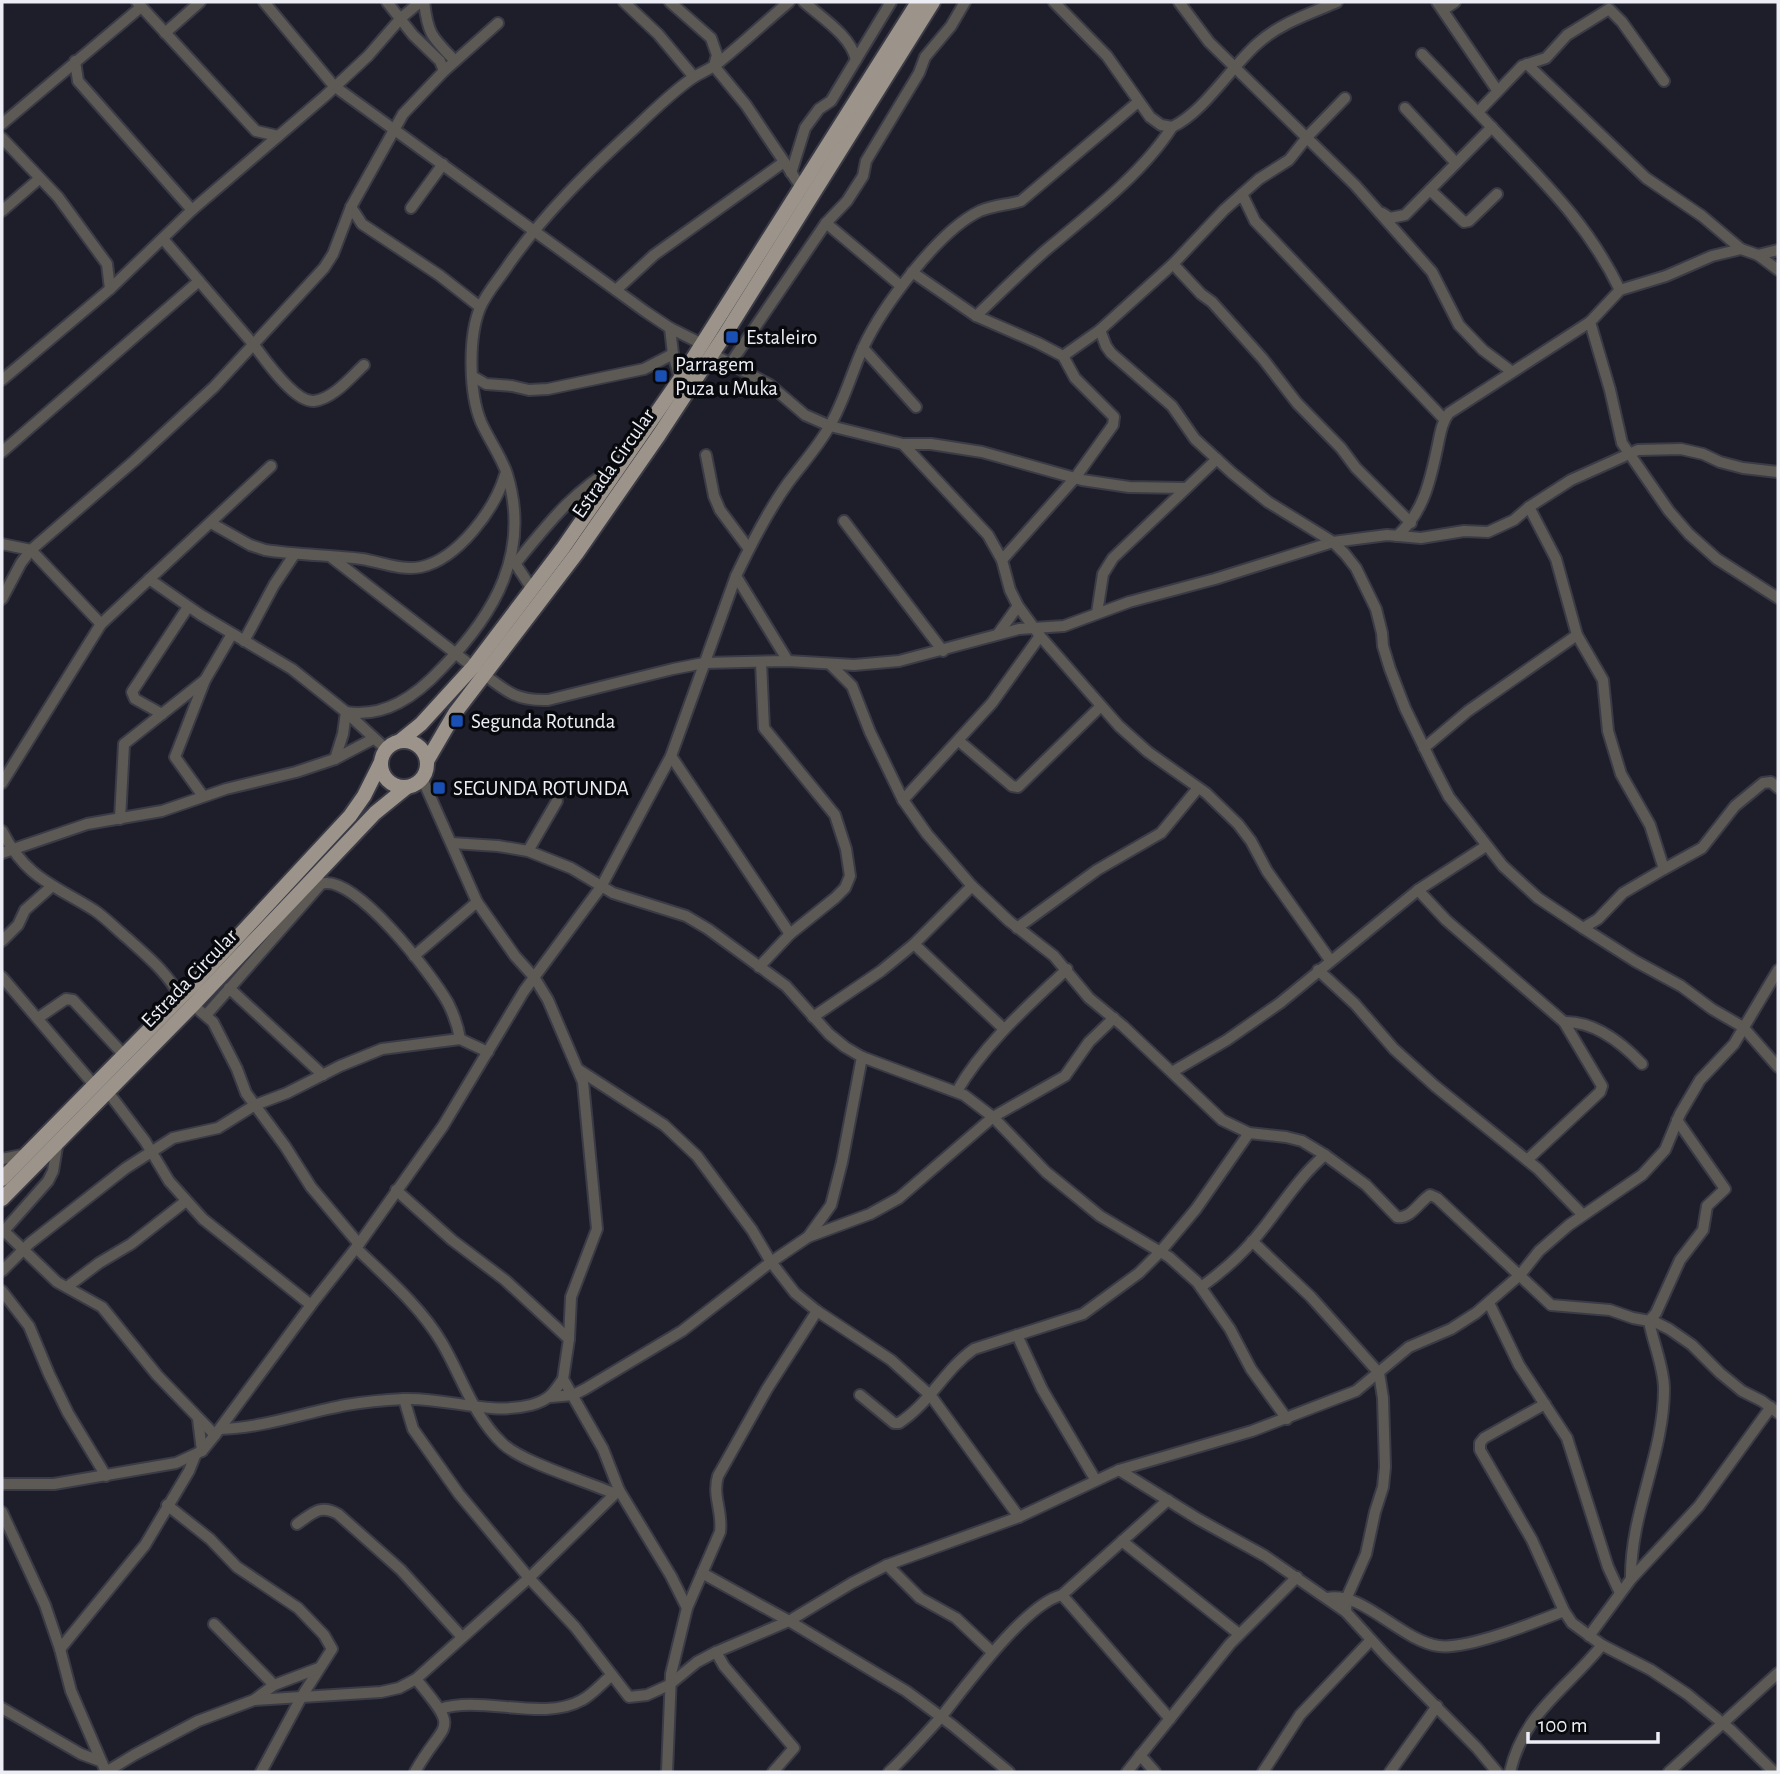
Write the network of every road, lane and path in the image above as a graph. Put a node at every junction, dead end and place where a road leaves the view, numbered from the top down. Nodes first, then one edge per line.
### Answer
1 (200, 2) edge
2 (264, 2) edge
3 (387, 2) edge
4 (422, 2) edge
5 (670, 2) edge
6 (789, 2) edge
7 (804, 2) edge
8 (891, 2) edge
9 (933, 2) edge
10 (965, 2) edge
11 (1054, 2) edge
12 (1180, 2) edge
13 (1338, 2) edge
14 (1455, 2) edge
15 (627, 3) edge
16 (916, 3) edge
17 (139, 4) edge
18 (1440, 6) edge
19 (401, 18) junction
20 (498, 23) dead end
21 (165, 33) junction
22 (858, 52) junction
23 (1422, 54) dead end
24 (75, 61) junction
25 (455, 61) junction
26 (1527, 64) junction
27 (714, 66) junction
28 (1236, 66) junction
29 (444, 71) junction
30 (57, 77) junction
31 (694, 77) junction
32 (78, 81) junction
33 (1664, 81) dead end
34 (334, 86) junction
35 (1497, 90) junction
36 (1345, 98) dead end
37 (1138, 102) junction
38 (1405, 108) dead end
39 (1478, 112) junction
40 (2, 124) edge
41 (1172, 127) junction
42 (1492, 127) junction
43 (394, 130) junction
44 (256, 131) junction
45 (278, 136) junction
46 (1308, 136) junction
47 (2, 138) edge
48 (257, 155) junction
49 (784, 162) junction
50 (1456, 163) junction
51 (443, 164) junction
52 (791, 173) junction
53 (39, 179) junction
54 (801, 187) junction
55 (1430, 190) junction
56 (1242, 194) junction
57 (1497, 194) dead end
58 (351, 206) junction
59 (411, 208) dead end
60 (1224, 209) junction
61 (192, 210) junction
62 (2, 211) edge
63 (1379, 212) junction
64 (1255, 220) junction
65 (362, 223) junction
66 (826, 223) junction
67 (342, 228) junction
68 (532, 231) junction
69 (163, 239) junction
70 (1741, 248) junction
71 (1778, 250) edge
72 (1758, 255) junction
73 (107, 264) junction
74 (1173, 264) junction
75 (132, 268) junction
76 (1778, 270) edge
77 (912, 272) junction
78 (199, 281) junction
79 (901, 286) junction
80 (110, 289) junction
81 (616, 290) junction
82 (1620, 290) junction
83 (480, 307) junction
84 (976, 316) junction
85 (1590, 322) junction
86 (670, 328) junction
87 (1100, 330) junction
88 (254, 345) junction
89 (863, 348) junction
90 (707, 349) junction
91 (673, 354) junction
92 (1063, 356) junction
93 (730, 364) junction
94 (364, 365) dead end
95 (1511, 372) junction
96 (472, 376) junction
97 (680, 379) junction
98 (2, 380) edge
99 (916, 407) dead end
100 (1444, 419) junction
101 (830, 426) junction
102 (903, 444) junction
103 (2, 452) edge
104 (1629, 453) junction
105 (706, 455) dead end
106 (1217, 459) junction
107 (623, 461) junction
108 (271, 466) dead end
109 (506, 472) junction
110 (1778, 472) edge
111 (1074, 478) junction
112 (1185, 488) junction
113 (1529, 507) junction
114 (844, 521) dead end
115 (211, 523) junction
116 (1411, 523) junction
117 (1397, 536) junction
118 (1333, 542) junction
119 (2, 544) edge
120 (749, 549) junction
121 (31, 550) junction
122 (295, 555) junction
123 (331, 557) junction
124 (1002, 560) junction
125 (513, 561) junction
126 (736, 576) junction
127 (149, 579) junction
128 (532, 589) junction
129 (1778, 598) edge
130 (2, 599) edge
131 (1018, 606) junction
132 (188, 607) junction
133 (1097, 613) junction
134 (101, 624) junction
135 (1038, 632) junction
136 (232, 634) junction
137 (998, 634) junction
138 (1577, 635) junction
139 (244, 641) junction
140 (943, 651) junction
141 (456, 654) junction
142 (788, 661) junction
143 (761, 662) junction
144 (704, 663) junction
145 (831, 665) junction
146 (854, 665) junction
147 (479, 671) junction
148 (205, 680) junction
149 (852, 686) junction
150 (1101, 706) junction
151 (346, 712) junction
152 (162, 714) junction
153 (373, 738) junction
154 (400, 741) junction
155 (959, 741) junction
156 (1424, 748) junction
157 (386, 749) junction
158 (671, 755) junction
159 (335, 759) junction
160 (427, 761) junction
161 (380, 764) junction
162 (422, 778) junction
163 (2, 783) edge
164 (894, 785) junction
165 (914, 786) junction
166 (407, 787) junction
167 (1198, 788) junction
168 (1778, 788) edge
169 (203, 796) junction
170 (903, 800) junction
171 (557, 802) dead end
172 (120, 819) junction
173 (2, 831) edge
174 (452, 843) junction
175 (1486, 846) junction
176 (528, 851) junction
177 (7, 852) edge
178 (1664, 869) junction
179 (972, 886) junction
180 (51, 887) junction
181 (601, 887) junction
182 (1418, 890) junction
183 (477, 902) junction
184 (1017, 928) junction
185 (1583, 928) junction
186 (790, 933) junction
187 (2, 941) edge
188 (914, 944) junction
189 (414, 956) junction
190 (1330, 960) junction
191 (759, 967) junction
192 (1068, 969) junction
193 (1318, 970) junction
194 (1778, 970) edge
195 (2, 977) edge
196 (534, 977) junction
197 (171, 979) junction
198 (194, 984) junction
199 (229, 988) junction
200 (187, 1001) junction
201 (206, 1014) junction
202 (813, 1017) junction
203 (38, 1018) junction
204 (1114, 1018) junction
205 (1564, 1022) junction
206 (1743, 1027) junction
207 (1004, 1029) junction
208 (460, 1039) junction
209 (488, 1052) junction
210 (124, 1055) junction
211 (862, 1057) junction
212 (1642, 1064) dead end
213 (1778, 1067) edge
214 (579, 1070) junction
215 (1171, 1072) junction
216 (323, 1075) junction
217 (94, 1085) junction
218 (957, 1091) junction
219 (108, 1092) junction
220 (255, 1105) junction
221 (993, 1117) junction
222 (1677, 1119) junction
223 (1249, 1133) junction
224 (58, 1141) junction
225 (151, 1150) junction
226 (27, 1154) junction
227 (1325, 1155) junction
228 (2, 1159) edge
229 (1527, 1160) junction
230 (2, 1180) edge
231 (396, 1190) junction
232 (2, 1199) edge
233 (186, 1201) junction
234 (1583, 1214) junction
235 (3, 1232) edge
236 (808, 1237) junction
237 (1252, 1241) junction
238 (358, 1246) junction
239 (23, 1250) junction
240 (1160, 1252) junction
241 (771, 1262) junction
242 (2, 1271) edge
243 (1520, 1275) junction
244 (67, 1287) junction
245 (1201, 1287) junction
246 (2, 1291) edge
247 (1489, 1303) junction
248 (311, 1305) junction
249 (817, 1311) junction
250 (1649, 1321) junction
251 (1017, 1335) junction
252 (569, 1339) junction
253 (1379, 1373) junction
254 (563, 1379) junction
255 (573, 1395) junction
256 (860, 1395) dead end
257 (931, 1396) junction
258 (551, 1397) junction
259 (404, 1399) junction
260 (1545, 1404) junction
261 (474, 1407) junction
262 (1774, 1410) edge
263 (198, 1419) junction
264 (1287, 1419) junction
265 (218, 1432) junction
266 (198, 1453) junction
267 (1119, 1470) junction
268 (106, 1476) junction
269 (1095, 1479) junction
270 (2, 1484) edge
271 (617, 1492) junction
272 (1168, 1500) junction
273 (167, 1505) junction
274 (2, 1512) edge
275 (1019, 1517) junction
276 (297, 1524) dead end
277 (1122, 1541) junction
278 (887, 1565) junction
279 (702, 1573) junction
280 (1297, 1577) junction
281 (529, 1578) junction
282 (1631, 1579) junction
283 (1620, 1593) junction
284 (1062, 1595) junction
285 (1347, 1597) junction
286 (1327, 1598) junction
287 (687, 1608) junction
288 (1564, 1611) junction
289 (1346, 1612) junction
290 (789, 1621) junction
291 (214, 1624) dead end
292 (1239, 1634) junction
293 (1589, 1636) junction
294 (461, 1637) junction
295 (1371, 1640) junction
296 (1602, 1645) junction
297 (60, 1649) junction
298 (716, 1652) junction
299 (992, 1652) junction
300 (319, 1668) junction
301 (1778, 1673) edge
302 (612, 1675) junction
303 (416, 1679) junction
304 (274, 1685) junction
305 (669, 1685) junction
306 (302, 1696) junction
307 (254, 1700) junction
308 (1437, 1706) junction
309 (2, 1708) edge
310 (440, 1709) junction
311 (941, 1717) junction
312 (1170, 1719) junction
313 (1723, 1724) junction
314 (1140, 1755) junction
315 (100, 1760) junction
316 (106, 1772) edge
317 (261, 1772) edge
318 (415, 1772) edge
319 (667, 1772) edge
320 (773, 1772) edge
321 (889, 1772) edge
322 (1009, 1772) edge
323 (1127, 1772) edge
324 (1155, 1772) edge
325 (1263, 1772) edge
326 (1390, 1772) edge
327 (1497, 1772) edge
328 (1510, 1772) edge
329 (1669, 1772) edge
330 (1774, 1772) edge

1 - 21 street
2 - 34 street
3 - 19 street
4 - 19 street
4 - 25 street
5 - 27 street
6 - 27 street
7 - 22 street
8 - 22 street
9 - 90 main road, Estrada Circular
10 - 66 street
11 - 37 street
12 - 28 street
13 - 28 street
14 - 18 street
15 - 31 street
16 - 54 main road, Estrada Circular
17 - 21 street
17 - 24 street
18 - 35 street
19 - 29 street
19 - 34 street
20 - 25 street
21 - 44 street
22 - 52 street
23 - 39 street
24 - 30 street
24 - 32 street
25 - 29 street
26 - 33 street
26 - 35 street
26 - 70 street
27 - 31 street
27 - 49 street
28 - 41 street
28 - 46 street
29 - 43 street
30 - 32 street
30 - 40 street
31 - 68 street
32 - 61 street
34 - 43 street
34 - 45 street
35 - 39 street
36 - 46 street
37 - 41 street
37 - 77 street
38 - 50 street
39 - 42 street
41 - 84 street
42 - 50 street
42 - 82 street
43 - 51 street
43 - 58 street
44 - 45 street
44 - 48 street
45 - 48 street
46 - 56 street
46 - 63 street
47 - 53 street
48 - 61 street
49 - 52 street
49 - 81 street
50 - 55 street
51 - 59 street
51 - 68 street
52 - 54 street
53 - 62 street
53 - 73 street
54 - 90 main road, Estrada Circular
55 - 57 street
55 - 63 street
56 - 60 street
56 - 64 street
58 - 65 street
58 - 67 street
60 - 64 street
60 - 74 street
61 - 69 street
63 - 95 street
64 - 100 street
65 - 67 street
65 - 83 street
66 - 79 street
66 - 93 street
67 - 88 street
68 - 81 street
68 - 83 street
69 - 75 street
69 - 78 street
70 - 72 street
70 - 82 street
71 - 72 street
72 - 76 street
73 - 75 street
73 - 80 street
74 - 87 street
74 - 116 street
75 - 80 street
77 - 79 street
77 - 84 street
78 - 88 street
78 - 103 street
79 - 89 street
80 - 98 street
81 - 86 street
82 - 85 street
83 - 96 street
84 - 92 street
85 - 95 street
85 - 104 street
86 - 90 street
86 - 91 street
87 - 92 street
87 - 106 street
88 - 94 street
88 - 121 street
89 - 99 street
89 - 101 street
90 - 93 street
90 - 97 main road, Estrada Circular
90 - 147 main road, Estrada Circular
91 - 96 street
91 - 97 street
92 - 111 street
93 - 101 street
95 - 100 street
96 - 109 street
97 - 107 main road, Estrada Circular
100 - 116 street
101 - 102 street
101 - 120 street
102 - 111 street
102 - 124 street
104 - 110 street
104 - 113 street
104 - 129 street
105 - 120 street
106 - 112 street
106 - 118 street
107 - 125 street
107 - 128 main road, Estrada Circular
108 - 115 street
109 - 123 street
109 - 125 street
111 - 112 street
111 - 124 street
112 - 133 street
113 - 117 street
113 - 138 street
114 - 140 street
115 - 122 street
115 - 127 street
116 - 117 street
117 - 118 street
118 - 133 street
118 - 156 street
119 - 121 street
120 - 126 street
121 - 130 street
121 - 134 street
122 - 123 street
122 - 139 street
123 - 141 street
124 - 131 street
125 - 128 street
125 - 141 street
126 - 142 street
126 - 144 street
127 - 132 street
127 - 134 street
128 - 147 main road, Estrada Circular
131 - 135 street
131 - 137 street
132 - 136 street
132 - 152 street
133 - 135 street
134 - 163 street
135 - 137 street
135 - 150 street
135 - 155 street
136 - 139 street
136 - 148 street
137 - 140 street
138 - 156 street
138 - 178 street
139 - 151 street
140 - 146 street
141 - 147 street
141 - 151 street
142 - 143 street
142 - 145 street
143 - 144 street
143 - 186 street
144 - 147 street
144 - 158 street
145 - 146 street
145 - 149 street
146 - 149 street
147 - 154 main road, Estrada Circular
147 - 160 main road, Estrada Circular
148 - 152 street
148 - 169 street
149 - 164 street
150 - 155 street
150 - 167 street
151 - 153 street
151 - 159 street
152 - 172 street
153 - 157 street
153 - 159 street
154 - 157 main road
154 - 160 main road
155 - 165 street
156 - 175 street
157 - 161 main road
158 - 181 street
158 - 186 street
159 - 169 street
160 - 162 main road
161 - 166 main road
161 - 198 main road, Estrada Circular
162 - 166 main road
162 - 174 street
164 - 165 street
164 - 170 street
165 - 170 street
166 - 200 main road, Estrada Circular
167 - 184 street
167 - 190 street
168 - 178 street
169 - 172 street
170 - 179 street
171 - 176 street
172 - 177 street
173 - 177 street
174 - 176 street
174 - 183 street
175 - 182 street
175 - 185 street
176 - 181 street
177 - 180 street
178 - 185 street
179 - 184 street
179 - 188 street
180 - 187 street
180 - 197 street
181 - 191 street
181 - 196 street
182 - 190 street
182 - 205 street
183 - 189 street
183 - 196 street
184 - 192 street
185 - 206 street
186 - 191 street
188 - 202 street
188 - 207 street
189 - 199 street
189 - 208 street
190 - 193 street
191 - 202 street
192 - 204 street
192 - 207 street
193 - 215 street
193 - 229 street
194 - 206 street
195 - 203 street
196 - 209 street
196 - 214 street
197 - 198 street
197 - 200 street
198 - 200 main road, Estrada Circular
199 - 201 street
199 - 216 street
200 - 201 street
200 - 210 main road, Estrada Circular
200 - 219 main road, Estrada Circular
201 - 220 street
202 - 211 street
203 - 210 street
203 - 217 street
204 - 215 street
204 - 221 street
205 - 212 street
205 - 229 street
206 - 213 street
206 - 222 street
207 - 218 street
208 - 209 street
208 - 216 street
209 - 231 street
210 - 217 main road, Estrada Circular
211 - 218 street
211 - 236 street
214 - 241 street
214 - 252 street
215 - 223 street
216 - 220 street
217 - 226 main road, Estrada Circular
218 - 221 street
219 - 224 main road, Estrada Circular
219 - 225 street
220 - 225 street
220 - 238 street
221 - 236 street
221 - 240 street
222 - 234 street
222 - 250 street
223 - 227 street
223 - 240 street
224 - 232 main road, Estrada Circular
224 - 235 street
225 - 233 street
225 - 239 street
226 - 228 street
226 - 230 main road, Estrada Circular
227 - 237 street
227 - 243 street
229 - 234 street
231 - 238 street
231 - 252 street
233 - 244 street
233 - 248 street
234 - 243 street
235 - 239 street
236 - 241 street
237 - 245 street
237 - 253 street
238 - 248 street
238 - 261 street
239 - 242 street
239 - 244 street
240 - 245 street
240 - 251 street
241 - 249 street
241 - 255 street
243 - 247 street
243 - 250 street
244 - 263 street
245 - 264 street
246 - 268 street
247 - 253 street
247 - 260 street
248 - 265 street
249 - 257 street
249 - 279 street
250 - 262 street
250 - 282 street
251 - 257 street
251 - 269 street
252 - 254 street
253 - 264 street
253 - 285 street
254 - 255 street
254 - 258 street
255 - 258 street
255 - 271 street
256 - 257 street
257 - 275 street
258 - 261 street
259 - 261 street
259 - 265 street
259 - 281 street
260 - 283 street
260 - 288 street
261 - 271 street
262 - 282 street
263 - 265 street
263 - 266 street
264 - 267 street
265 - 266 street
266 - 268 street
266 - 273 street
267 - 269 street
267 - 272 street
268 - 270 street
269 - 275 street
271 - 281 street
271 - 287 street
272 - 277 street
272 - 280 street
273 - 297 street
273 - 300 street
274 - 297 street
275 - 278 street
276 - 294 street
277 - 284 street
277 - 292 street
278 - 290 street
278 - 299 street
279 - 287 street
279 - 290 street
280 - 286 street
280 - 292 street
281 - 294 street
281 - 302 street
282 - 283 street
283 - 293 street
284 - 299 street
284 - 312 street
285 - 286 street
285 - 288 street
285 - 289 street
286 - 289 street
287 - 305 street
288 - 293 street
289 - 295 street
290 - 298 street
290 - 311 street
291 - 304 street
292 - 312 street
293 - 296 street
294 - 303 street
295 - 308 street
295 - 325 street
296 - 313 street
296 - 328 street
297 - 315 street
298 - 305 street
298 - 320 street
299 - 311 street
300 - 304 street
300 - 306 street
301 - 313 street
302 - 305 street
302 - 310 street
303 - 306 street
303 - 310 street
304 - 307 street
305 - 319 street
306 - 307 street
306 - 317 street
307 - 316 street
308 - 326 street
308 - 327 street
309 - 315 street
310 - 318 street
311 - 321 street
311 - 322 street
312 - 314 street
313 - 329 street
313 - 330 street
314 - 323 street
314 - 324 street
315 - 316 street

